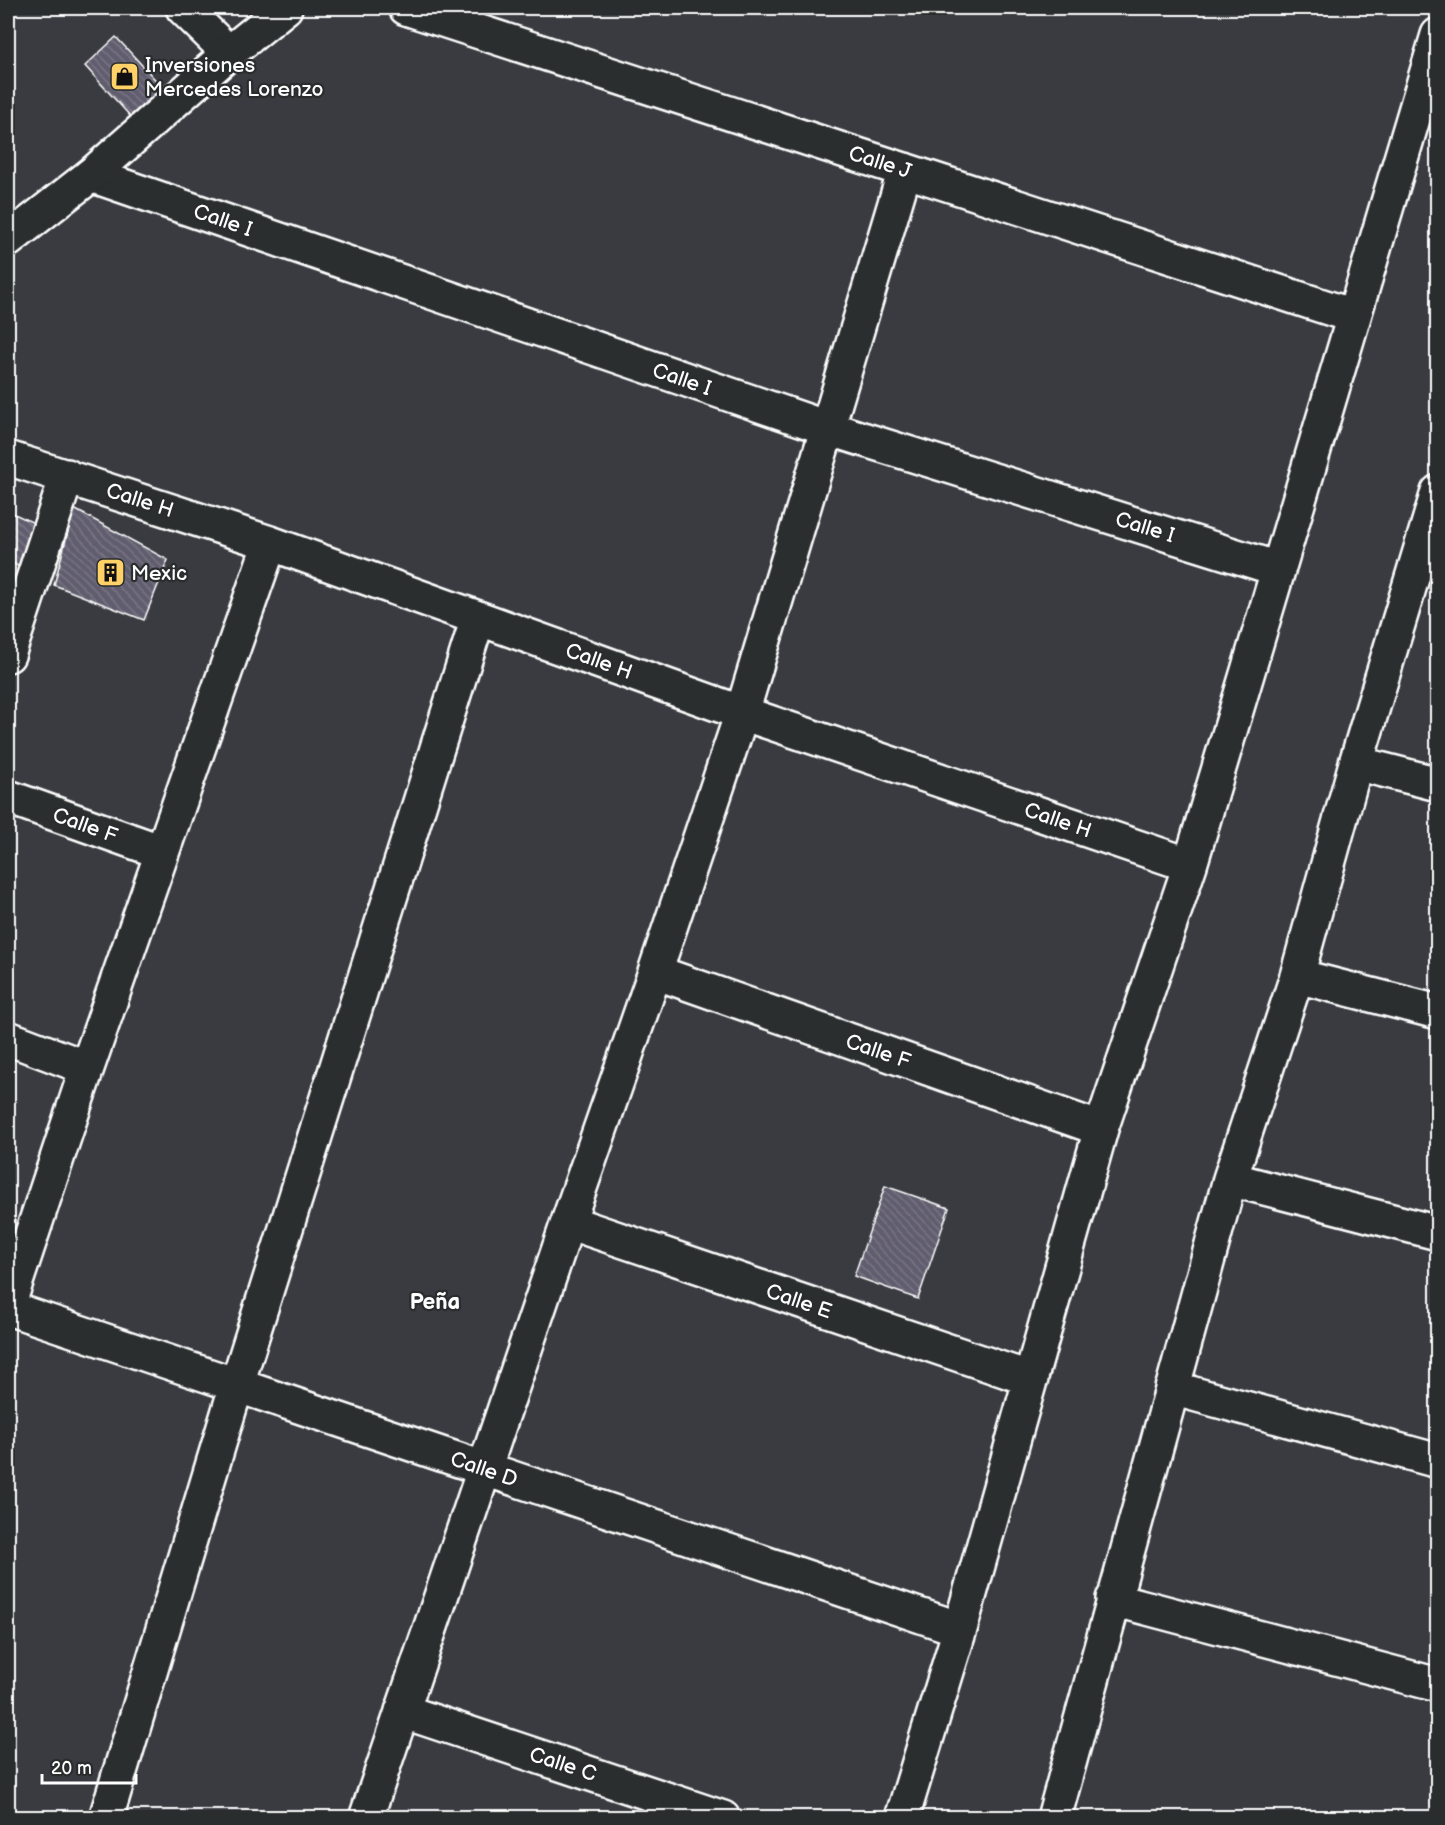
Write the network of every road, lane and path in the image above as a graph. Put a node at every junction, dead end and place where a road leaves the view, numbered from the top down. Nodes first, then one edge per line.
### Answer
1 (183, 8) edge
2 (285, 8) edge
3 (406, 8) edge
4 (1437, 35) edge
5 (229, 53) junction
6 (905, 170) junction
7 (91, 175) junction
8 (8, 240) edge
9 (1353, 316) junction
10 (827, 429) junction
11 (8, 458) edge
12 (67, 476) junction
13 (1437, 492) edge
14 (270, 543) junction
15 (1428, 558) edge
16 (1278, 569) junction
17 (478, 618) junction
18 (8, 655) edge
19 (742, 713) junction
20 (1356, 763) junction
21 (1437, 784) edge
22 (8, 797) edge
23 (162, 852) junction
24 (1190, 865) junction
25 (655, 972) junction
26 (1297, 976) junction
27 (1437, 1012) edge
28 (8, 1038) edge
29 (87, 1068) junction
30 (1101, 1130) junction
31 (1230, 1179) junction
32 (568, 1222) junction
33 (1437, 1233) edge
34 (8, 1307) edge
35 (1031, 1379) junction
36 (237, 1384) junction
37 (1172, 1388) junction
38 (1437, 1461) edge
39 (483, 1469) junction
40 (1113, 1599) junction
41 (960, 1629) junction
42 (1437, 1685) edge
43 (402, 1711) junction
44 (1060, 1816) edge
45 (106, 1818) edge
46 (366, 1818) edge
47 (723, 1818) edge
48 (902, 1818) edge

1 - 5 street
2 - 5 street
3 - 6 street, Calle J
4 - 9 street
5 - 7 street
6 - 9 street, Calle J
6 - 10 street
7 - 8 street
7 - 10 street, Calle I
9 - 16 street
10 - 16 street, Calle I
10 - 19 street
11 - 12 street, Calle H
12 - 14 street, Calle H
12 - 18 street
13 - 15 street
14 - 17 street, Calle H
14 - 23 street
15 - 20 street
16 - 24 street
17 - 19 street, Calle H
17 - 36 street
19 - 24 street, Calle H
19 - 25 street
20 - 21 street
20 - 26 street
22 - 23 street, Calle F
23 - 29 street
24 - 30 street
25 - 30 street, Calle F
25 - 32 street
26 - 27 street
26 - 31 street
28 - 29 street
29 - 34 street
30 - 35 street
31 - 33 street
31 - 37 street
32 - 35 street, Calle E
32 - 39 street
34 - 36 street, Calle D
35 - 41 street
36 - 39 street, Calle D
36 - 45 street
37 - 38 street
37 - 40 street
39 - 41 street, Calle D
39 - 43 street
40 - 42 street
40 - 44 street
41 - 48 street
43 - 46 street
43 - 47 street, Calle C

